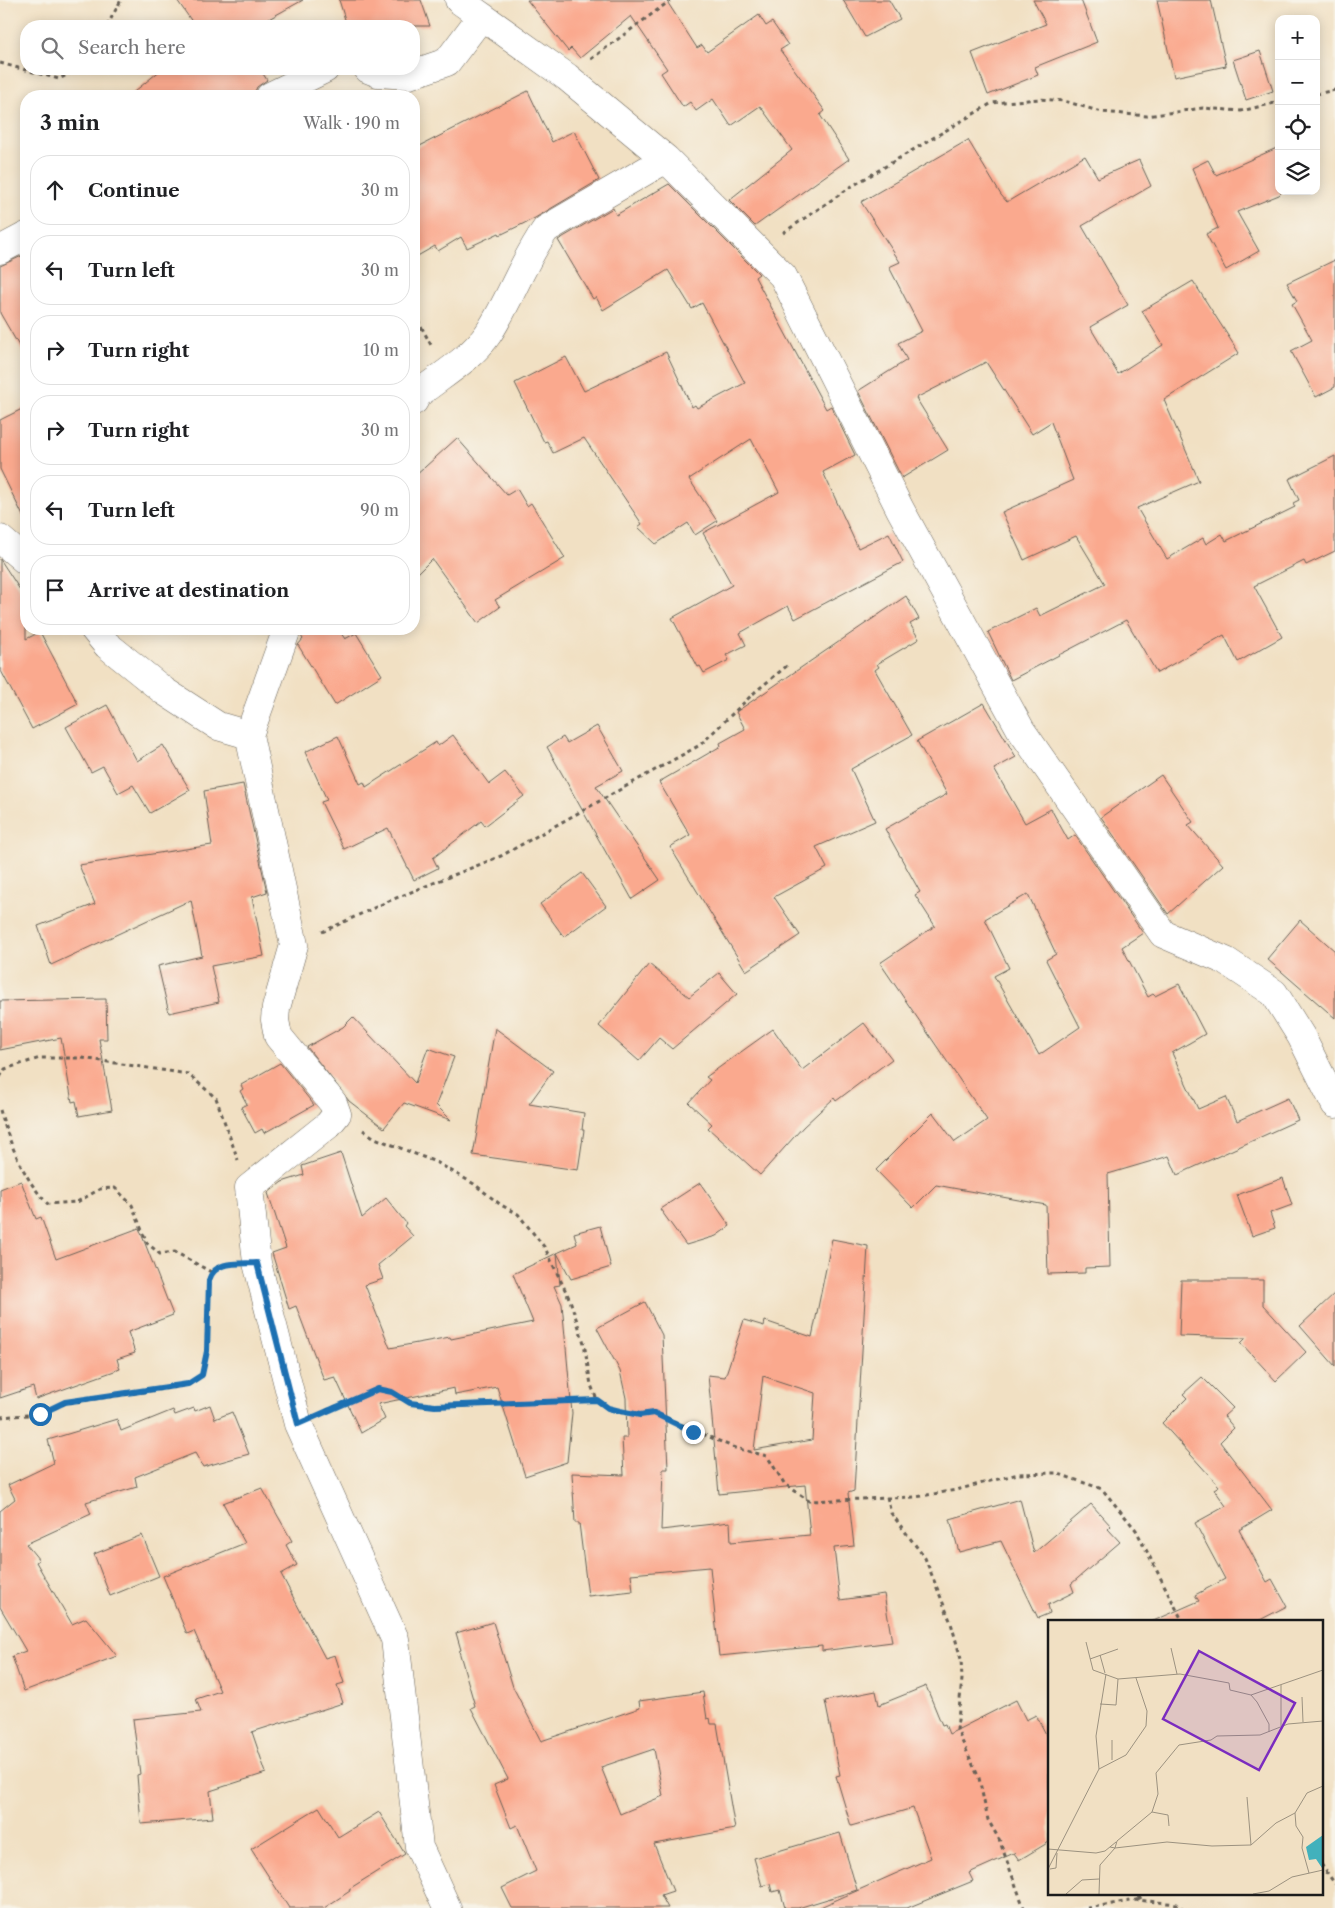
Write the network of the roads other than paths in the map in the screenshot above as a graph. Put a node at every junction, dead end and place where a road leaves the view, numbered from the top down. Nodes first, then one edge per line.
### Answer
1 (459, 0) edge
2 (481, 17) junction
3 (420, 71) edge
4 (313, 75) edge
5 (282, 90) edge
6 (666, 159) junction
7 (20, 239) edge
8 (0, 250) edge
9 (420, 393) edge
10 (0, 539) edge
11 (20, 556) edge
12 (99, 635) edge
13 (285, 635) edge
14 (249, 735) junction
15 (1335, 1104) edge
16 (447, 1908) edge

1 - 2 street
2 - 3 street
2 - 6 street
4 - 5 street
6 - 9 street
6 - 15 street
7 - 8 street
10 - 11 street
12 - 14 street
13 - 14 street
14 - 16 street

